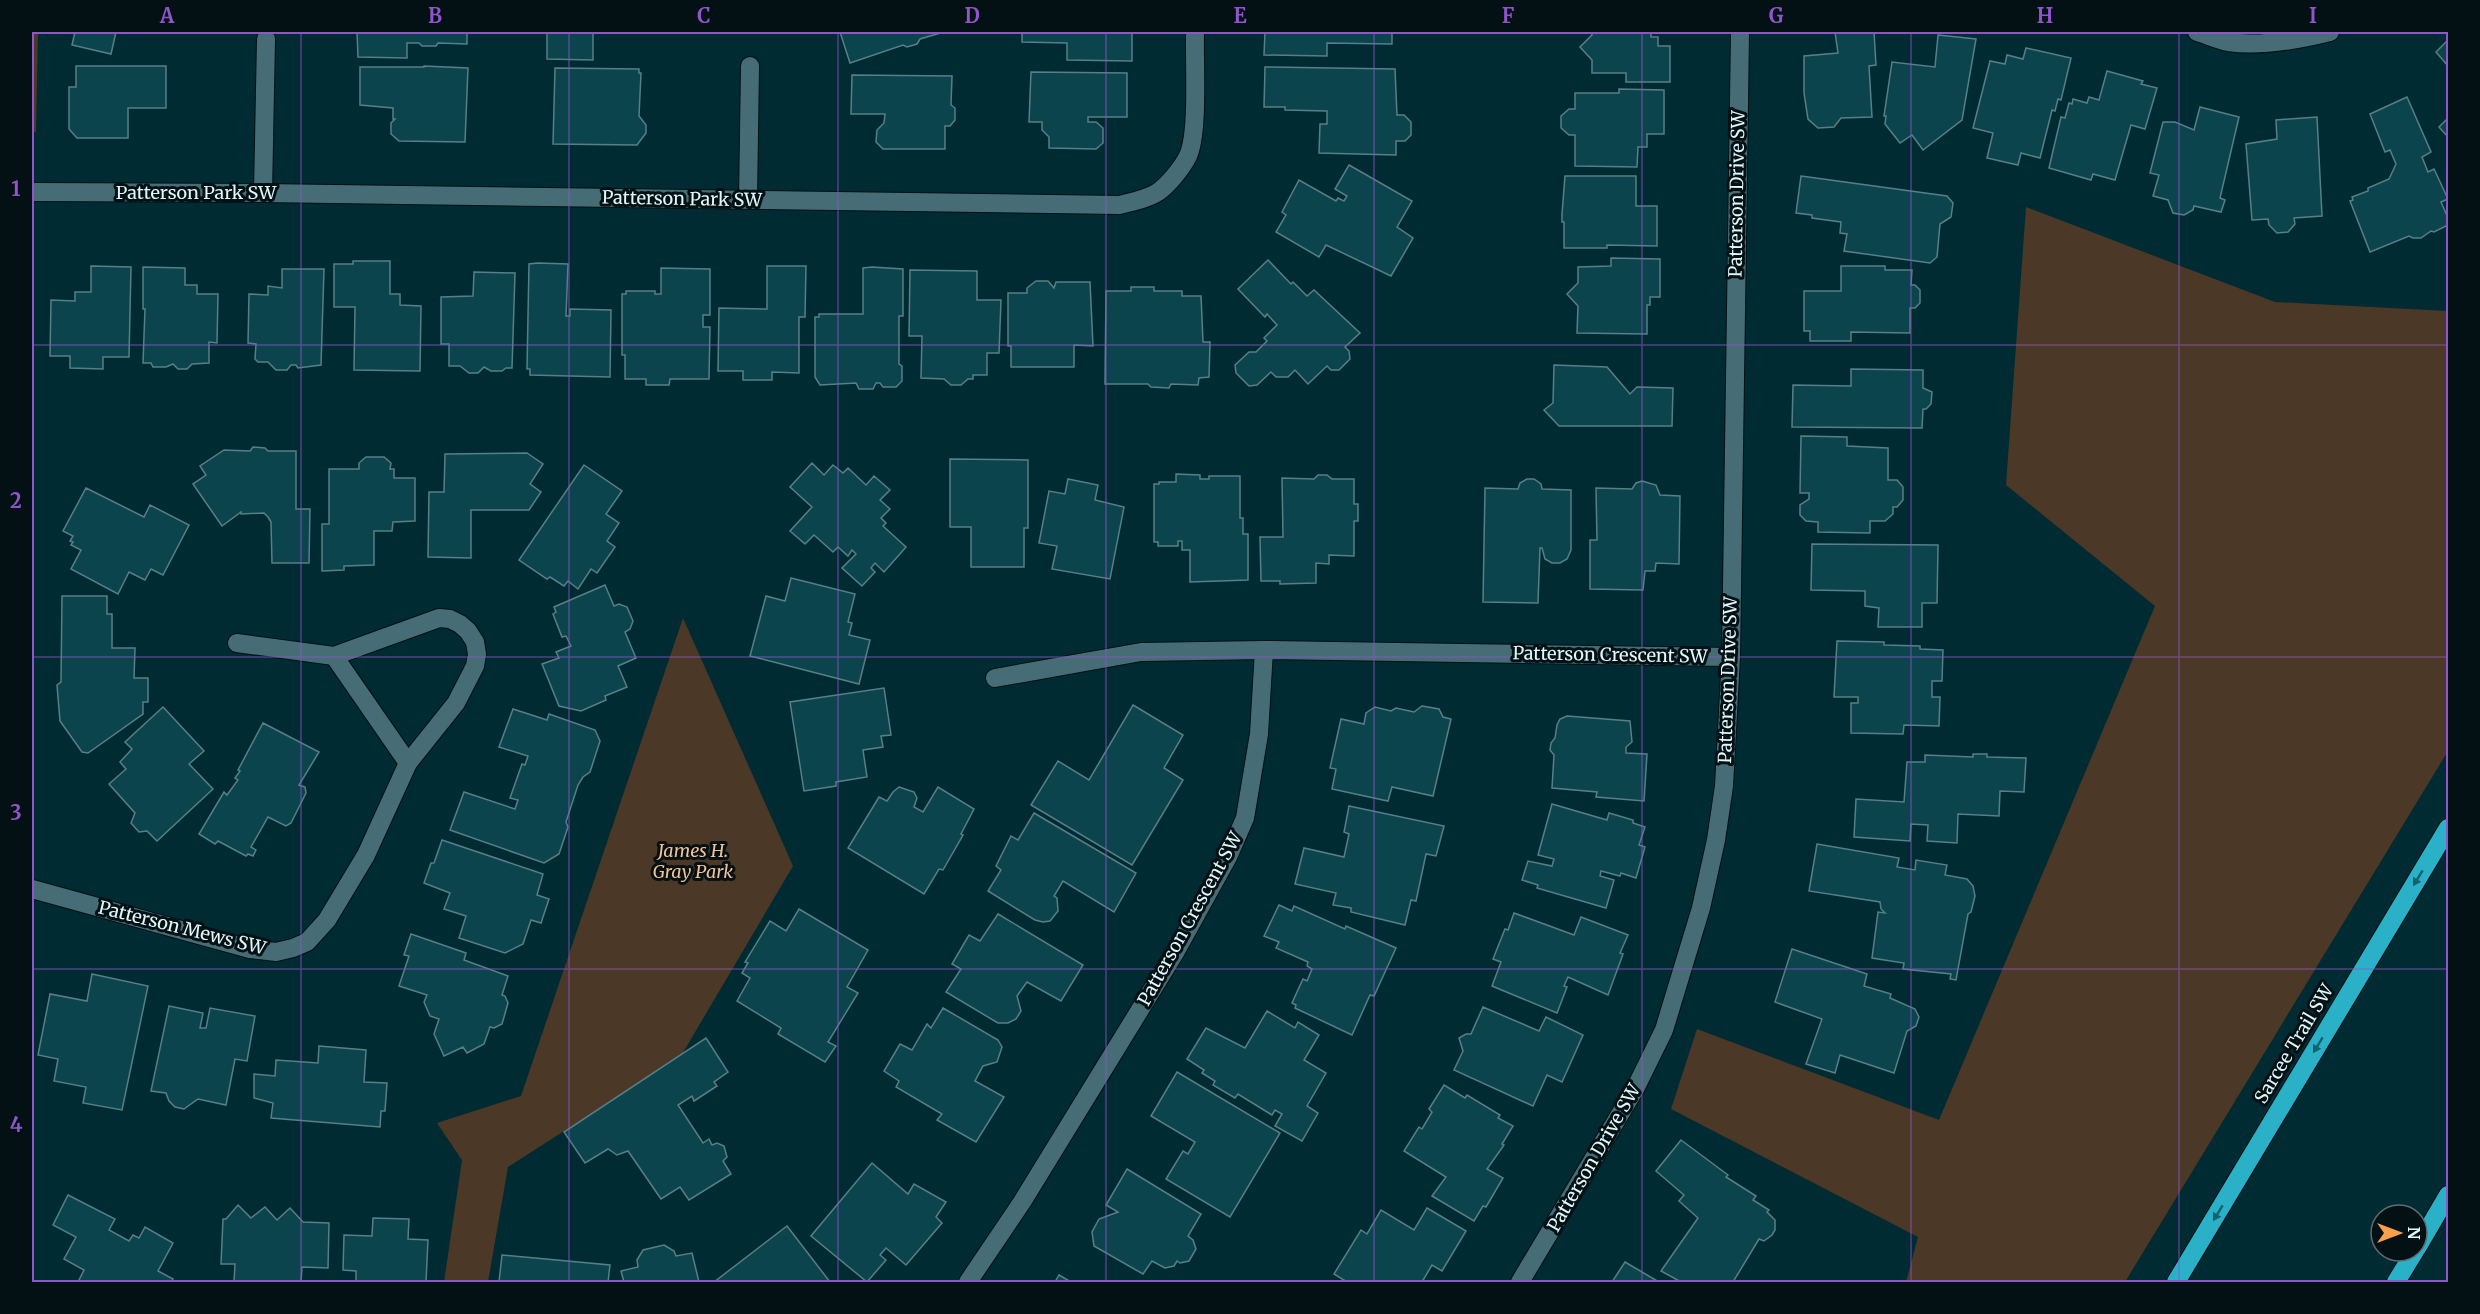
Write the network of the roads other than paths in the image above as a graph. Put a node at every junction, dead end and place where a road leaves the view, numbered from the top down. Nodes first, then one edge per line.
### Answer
1 (1194, 32) edge
2 (1740, 32) edge
3 (2197, 32) edge
4 (2330, 32) edge
5 (266, 39) dead end
6 (750, 66) dead end
7 (32, 192) edge
8 (263, 193) junction
9 (748, 200) junction
10 (237, 643) dead end
11 (1264, 650) junction
12 (334, 656) junction
13 (1731, 657) junction
14 (995, 678) dead end
15 (408, 764) junction
16 (2448, 828) edge
17 (32, 889) edge
18 (2448, 1195) edge
19 (2429, 1227) edge
20 (2408, 1263) edge
21 (968, 1282) edge
22 (1520, 1282) edge
23 (2176, 1282) edge
24 (2396, 1282) edge

1 - 9 street, Patterson Park SW
2 - 13 street, Patterson Drive SW
3 - 4 street
5 - 8 street
6 - 9 street
7 - 8 street, Patterson Park SW
8 - 9 street, Patterson Park SW
10 - 12 street, Patterson Mews SW
11 - 13 street, Patterson Crescent SW
11 - 14 street
11 - 21 street, Patterson Crescent SW
12 - 15 street
12 - 15 street, Patterson Mews SW
13 - 22 street, Patterson Drive SW
15 - 17 street, Patterson Mews SW
16 -> 23 highway, Sarcee Trail SW
18 - 19 highway
20 - 24 highway

